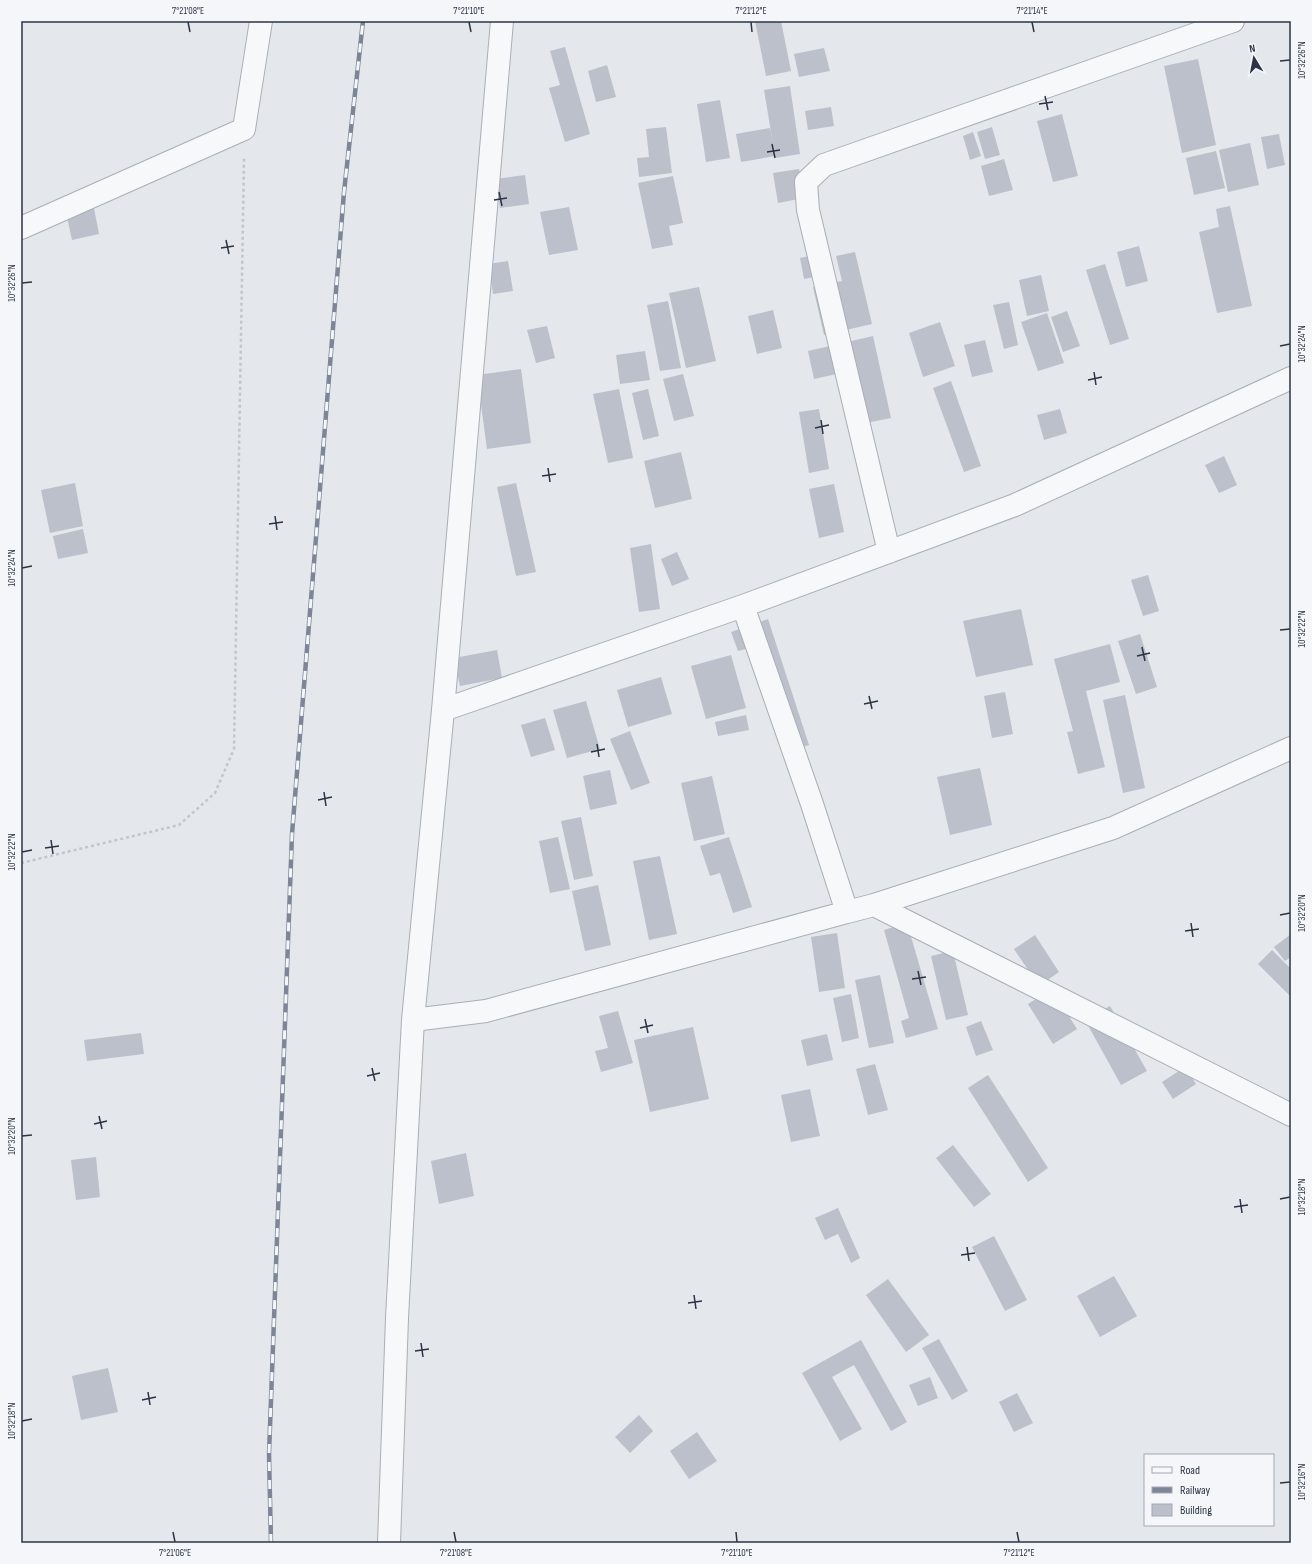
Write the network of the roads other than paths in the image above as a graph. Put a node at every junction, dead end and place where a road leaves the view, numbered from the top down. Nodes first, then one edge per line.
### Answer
1 (261, 21) edge
2 (502, 21) edge
3 (1233, 21) edge
4 (21, 228) edge
5 (1291, 378) edge
6 (889, 552) junction
7 (743, 606) junction
8 (443, 710) junction
9 (1291, 748) edge
10 (874, 905) junction
11 (847, 912) junction
12 (413, 1020) junction
13 (1291, 1115) edge
14 (389, 1543) edge

1 - 4 street
2 - 8 street
3 - 6 street
5 - 6 street
6 - 7 street
7 - 8 street
7 - 11 street
8 - 12 street
9 - 10 street
10 - 11 street
10 - 13 street
11 - 12 street
12 - 14 street

